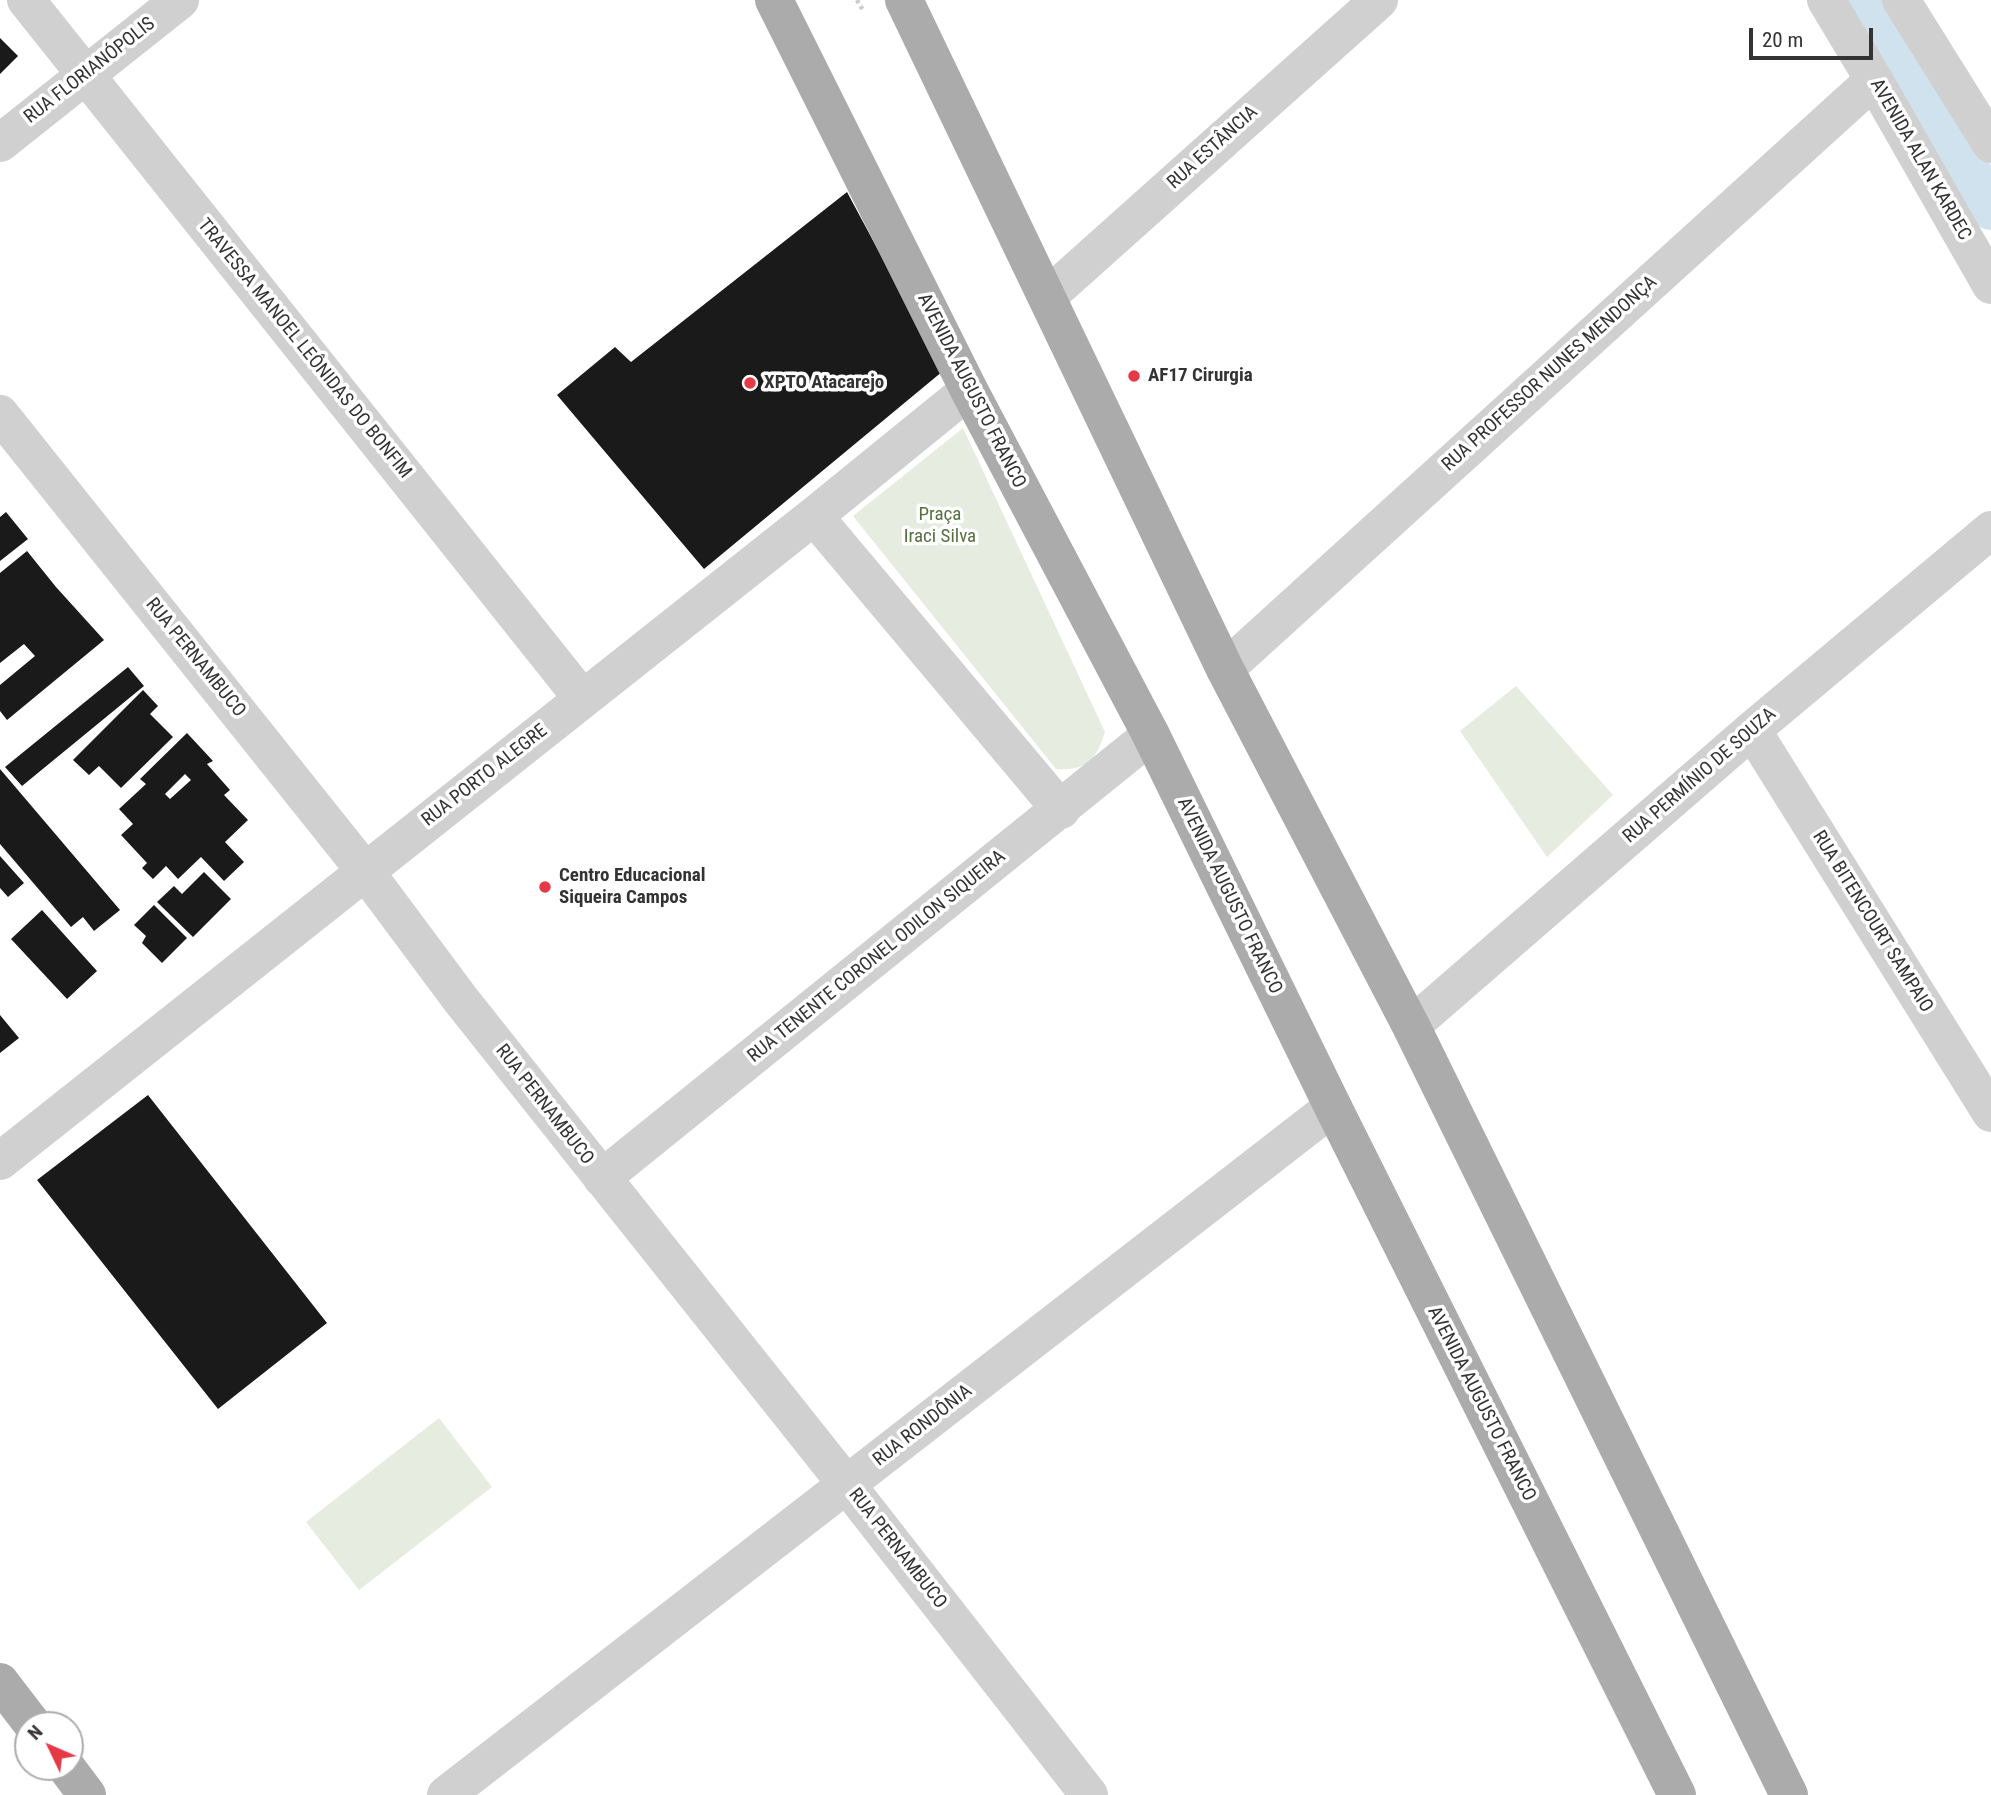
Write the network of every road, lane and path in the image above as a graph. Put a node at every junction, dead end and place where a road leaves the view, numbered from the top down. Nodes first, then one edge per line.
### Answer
1 (26, 0) edge
2 (180, 0) edge
3 (774, 0) edge
4 (904, 0) edge
5 (1379, 0) edge
6 (1825, 0) edge
7 (1901, 0) edge
8 (85, 75) junction
9 (1874, 80) junction
10 (0, 143) edge
11 (1991, 144) edge
12 (1991, 285) edge
13 (1048, 296) junction
14 (969, 390) junction
15 (0, 414) edge
16 (814, 516) junction
17 (1991, 530) edge
18 (1225, 669) junction
19 (582, 698) junction
20 (1752, 730) junction
21 (1151, 735) junction
22 (1060, 810) junction
23 (365, 871) junction
24 (1411, 1026) junction
25 (1333, 1107) junction
26 (1991, 1113) edge
27 (0, 1161) edge
28 (602, 1178) junction
29 (847, 1485) junction
30 (0, 1682) edge
31 (22, 1711) edge
32 (446, 1795) edge
33 (1089, 1795) edge
34 (1677, 1795) edge
35 (1789, 1795) edge

1 - 8 street, TRAVESSA MANOEL LEÔNIDAS DO BONFIM
2 - 8 street, RUA FLORIANÓPOLIS
3 - 14 main road, AVENIDA AUGUSTO FRANCO
4 - 13 main road
5 - 13 street, RUA ESTÂNCIA
6 - 9 street, AVENIDA ALAN KARDEC
7 - 11 street
8 - 10 street, RUA FLORIANÓPOLIS
8 - 19 street, TRAVESSA MANOEL LEÔNIDAS DO BONFIM
9 - 12 street, AVENIDA ALAN KARDEC
9 - 18 street, RUA PROFESSOR NUNES MENDONÇA
13 - 18 main road
14 - 16 street, RUA PORTO ALEGRE
14 - 21 main road, AVENIDA AUGUSTO FRANCO
15 - 23 street, RUA PERNAMBUCO
16 - 19 street, RUA PORTO ALEGRE
16 - 22 street
17 - 20 street, RUA PERMÍNIO DE SOUZA
18 - 24 main road
19 - 23 street, RUA PORTO ALEGRE
20 - 24 street, RUA PERMÍNIO DE SOUZA
20 - 26 street, RUA BITENCOURT SAMPAIO
21 - 22 street, RUA TENENTE CORONEL ODILON SIQUEIRA
21 - 25 main road, AVENIDA AUGUSTO FRANCO
22 - 28 street, RUA TENENTE CORONEL ODILON SIQUEIRA
23 - 27 street, RUA PORTO ALEGRE
23 - 28 street, RUA PERNAMBUCO
24 - 35 main road
25 - 29 street, RUA RONDÔNIA
25 - 34 main road, AVENIDA AUGUSTO FRANCO
28 - 29 street, RUA PERNAMBUCO
29 - 32 street, RUA RONDÔNIA
29 - 33 street, RUA PERNAMBUCO
30 - 31 main road

